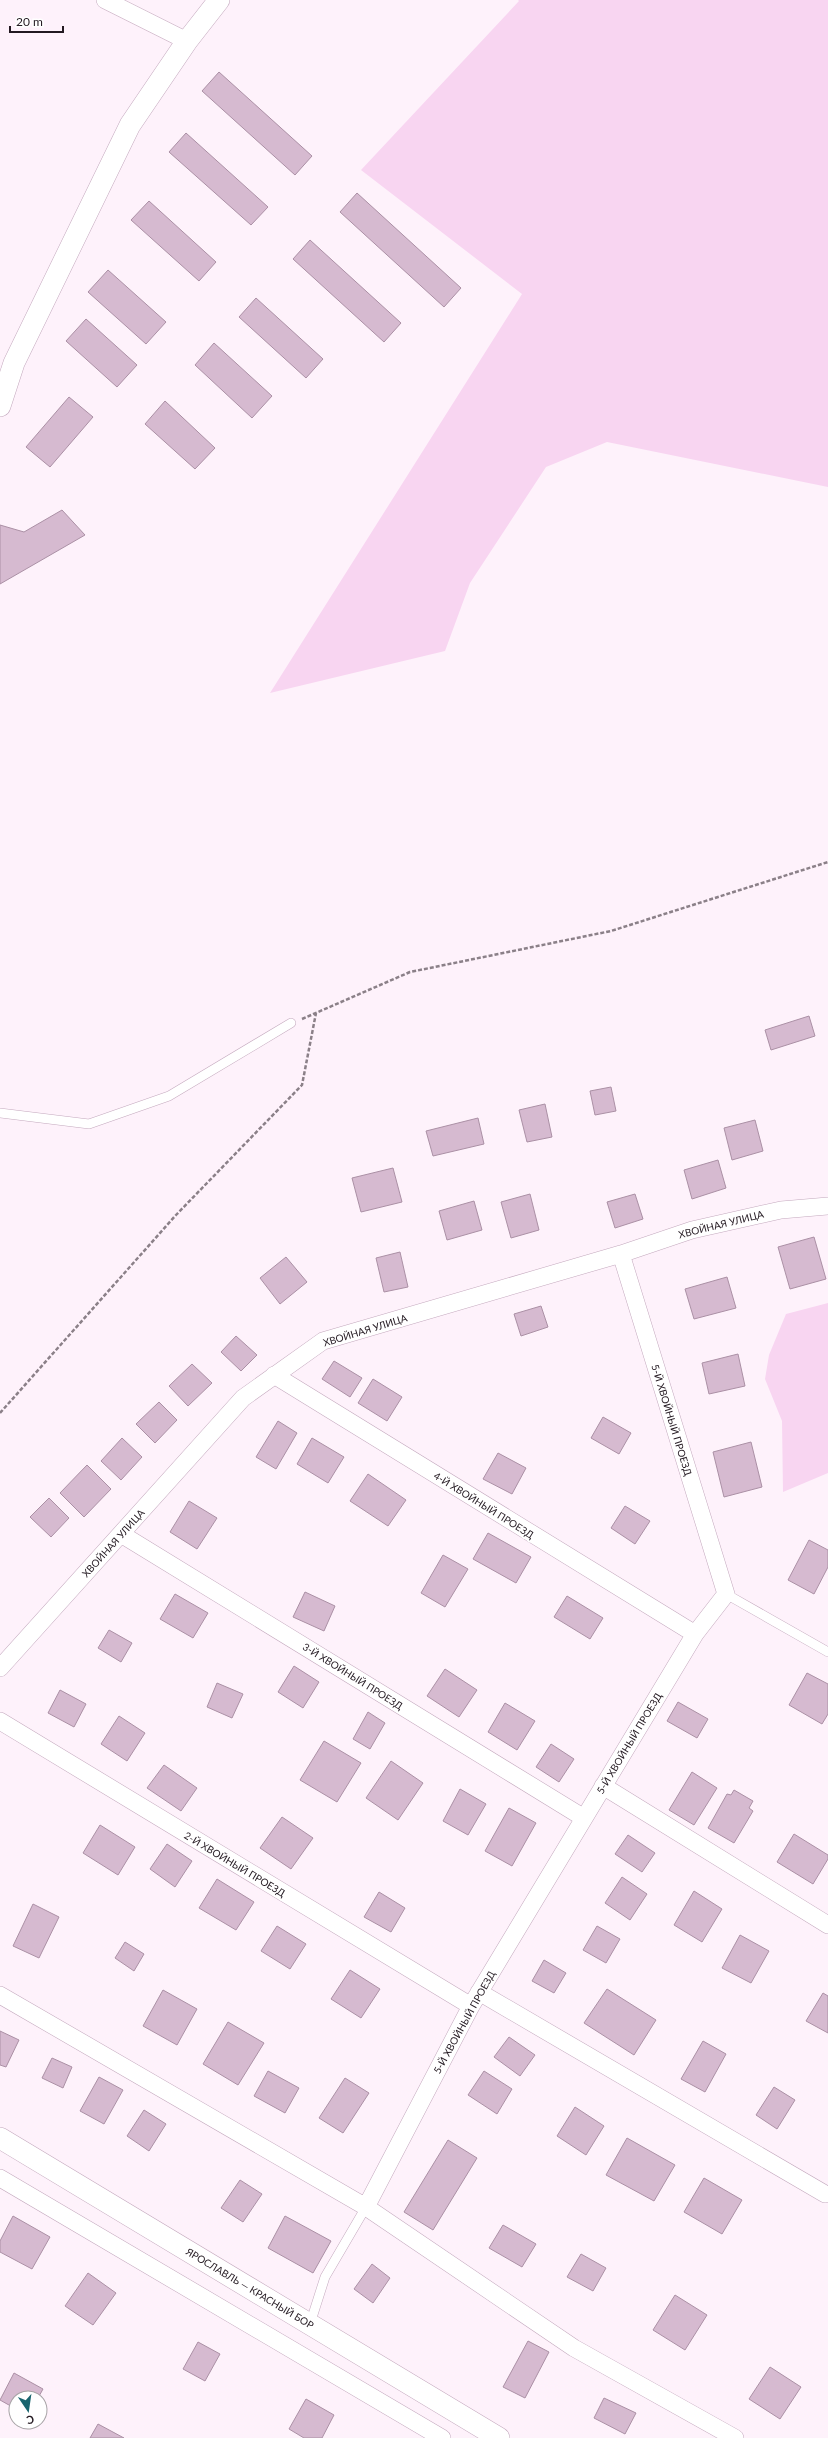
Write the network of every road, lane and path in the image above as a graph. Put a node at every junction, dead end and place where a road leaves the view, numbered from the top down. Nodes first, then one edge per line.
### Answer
1 (105, 0) edge
2 (219, 0) edge
3 (187, 41) junction
4 (0, 406) edge
5 (828, 862) edge
6 (316, 1013) junction
7 (290, 1023) joint
8 (0, 1113) edge
9 (828, 1206) edge
10 (621, 1254) junction
11 (274, 1375) junction
12 (0, 1413) edge
13 (121, 1534) junction
14 (726, 1594) junction
15 (695, 1634) junction
16 (828, 1652) edge
17 (0, 1668) edge
18 (0, 1721) edge
19 (603, 1786) junction
20 (584, 1818) junction
21 (828, 1925) edge
22 (480, 1992) junction
23 (0, 1995) edge
24 (471, 2006) junction
25 (0, 2138) edge
26 (0, 2178) edge
27 (825, 2194) dead end
28 (366, 2207) junction
29 (310, 2324) junction
30 (442, 2438) edge
31 (499, 2438) edge
32 (736, 2438) edge

1 - 3 street
2 - 3 street
3 - 4 street
5 - 6 path
6 - 7 path
6 - 12 path
7 - 8 lane
9 - 10 street, ХВОЙНАЯ УЛИЦА
10 - 11 street, ХВОЙНАЯ УЛИЦА
10 - 14 street, 5-Й ХВОЙНЫЙ ПРОЕЗД
11 - 13 street, ХВОЙНАЯ УЛИЦА
11 - 15 street, 4-Й ХВОЙНЫЙ ПРОЕЗД
13 - 17 street, ХВОЙНАЯ УЛИЦА
13 - 20 street, 3-Й ХВОЙНЫЙ ПРОЕЗД
14 - 15 street, 5-Й ХВОЙНЫЙ ПРОЕЗД
14 - 16 lane
15 - 19 street, 5-Й ХВОЙНЫЙ ПРОЕЗД
18 - 24 street, 2-Й ХВОЙНЫЙ ПРОЕЗД
19 - 20 street, 5-Й ХВОЙНЫЙ ПРОЕЗД
19 - 21 street
20 - 22 street, 5-Й ХВОЙНЫЙ ПРОЕЗД
22 - 24 street, 5-Й ХВОЙНЫЙ ПРОЕЗД
22 - 27 street
23 - 28 street
24 - 28 street, 5-Й ХВОЙНЫЙ ПРОЕЗД
25 - 29 street, ЯРОСЛАВЛЬ — КРАСНЫЙ БОР
26 - 30 street
28 - 29 lane
28 - 32 street
29 - 31 street, ЯРОСЛАВЛЬ — КРАСНЫЙ БОР

